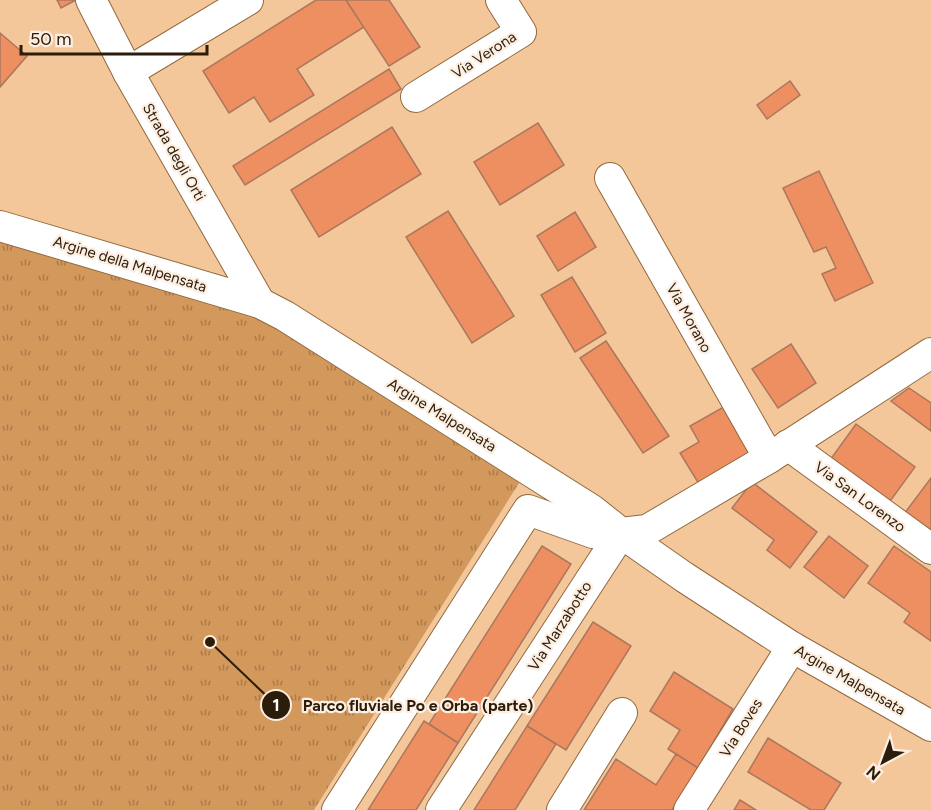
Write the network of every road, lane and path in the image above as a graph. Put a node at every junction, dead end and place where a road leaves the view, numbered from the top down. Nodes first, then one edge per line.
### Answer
1 (91, 0) edge
2 (248, 0) edge
3 (501, 0) edge
4 (128, 72) junction
5 (416, 97) dead end
6 (610, 178) dead end
7 (0, 226) edge
8 (260, 303) junction
9 (931, 353) edge
10 (778, 452) junction
11 (621, 533) junction
12 (931, 549) edge
13 (792, 647) junction
14 (622, 713) dead end
15 (931, 726) edge
16 (337, 810) edge
17 (441, 810) edge
18 (562, 810) edge
19 (689, 810) edge

1 - 4 street, Strada degli Orti
2 - 4 street
3 - 5 street, Via Verona
4 - 8 street, Strada degli Orti
6 - 10 street, Via Morano
7 - 8 street, Argine della Malpensata
8 - 11 street, Argine Malpensata
9 - 10 street
10 - 11 street
10 - 12 street, Via San Lorenzo
11 - 13 street, Argine Malpensata
11 - 16 street
11 - 17 street, Via Marzabotto
13 - 15 street, Argine Malpensata
13 - 19 street, Via Boves
14 - 18 street

